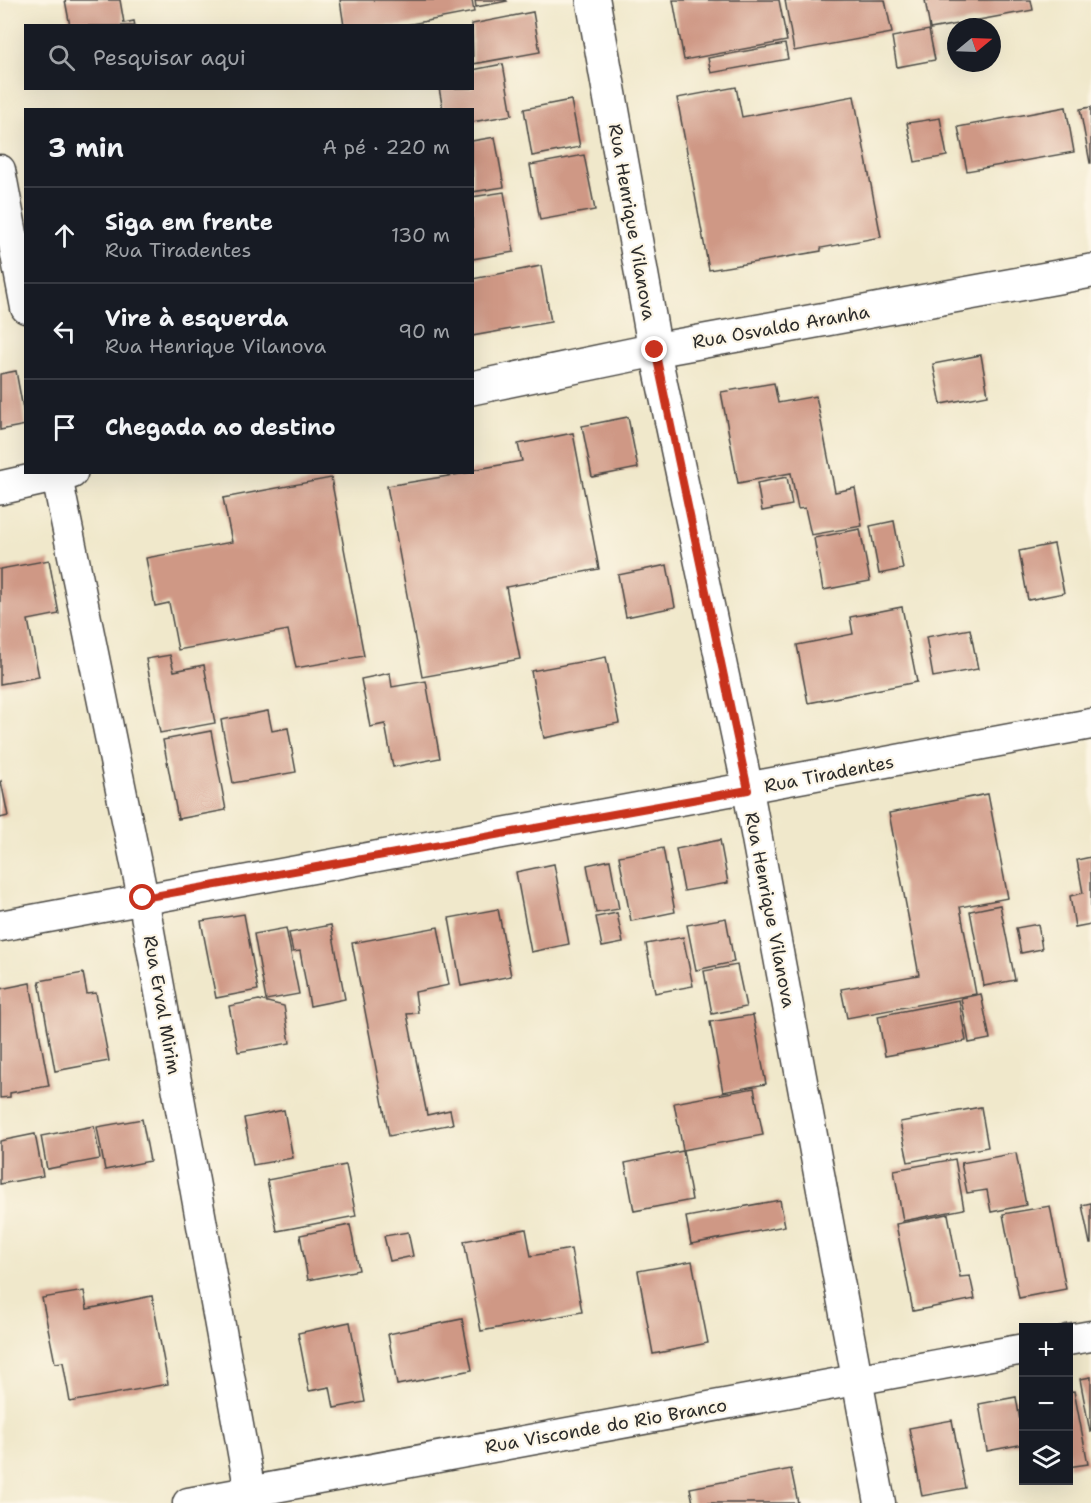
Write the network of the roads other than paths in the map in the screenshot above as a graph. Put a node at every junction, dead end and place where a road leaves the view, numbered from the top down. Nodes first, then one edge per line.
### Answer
1 (593, 0) edge
2 (0, 170) edge
3 (1091, 272) edge
4 (24, 297) edge
5 (655, 350) junction
6 (474, 388) edge
7 (61, 474) edge
8 (0, 488) edge
9 (1091, 724) edge
10 (748, 790) junction
11 (143, 898) junction
12 (0, 926) edge
13 (1091, 1336) edge
14 (1073, 1339) edge
15 (1019, 1350) edge
16 (857, 1379) junction
17 (251, 1497) edge
18 (188, 1503) edge
19 (880, 1503) edge

1 - 5 main road, Rua Henrique Vilanova
2 - 4 street
3 - 5 main road, Rua Osvaldo Aranha
5 - 6 main road, Rua Osvaldo Aranha
5 - 10 street, Rua Henrique Vilanova
7 - 8 main road
7 - 11 street, Rua Erval Mirim
9 - 10 street, Rua Tiradentes
10 - 11 street, Rua Tiradentes
10 - 16 street, Rua Henrique Vilanova
11 - 12 street, Rua Tiradentes
11 - 17 street, Rua Erval Mirim
13 - 14 street
15 - 16 street, Rua Visconde do Rio Branco
16 - 17 street, Rua Visconde do Rio Branco
16 - 19 street, Rua Henrique Vilanova
17 - 18 street, Rua Visconde do Rio Branco

